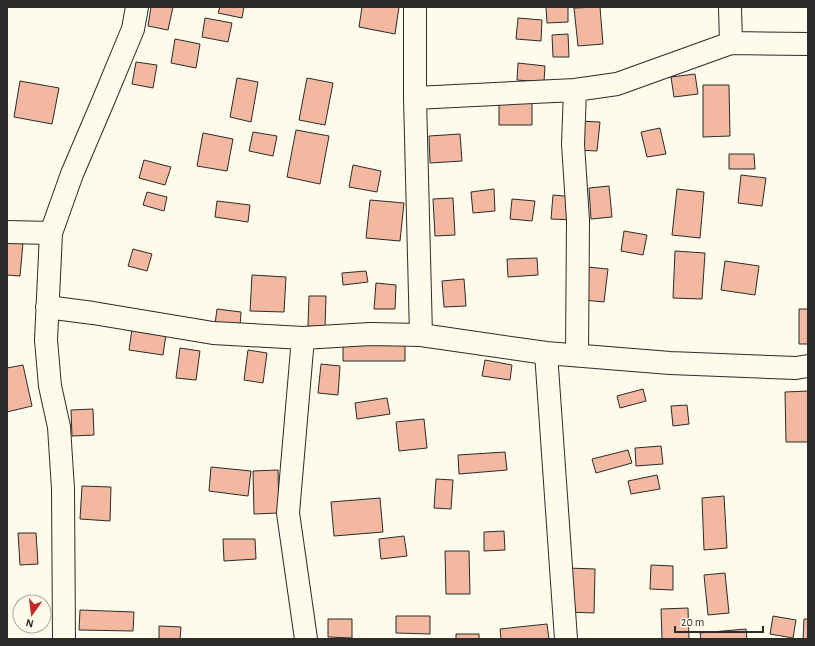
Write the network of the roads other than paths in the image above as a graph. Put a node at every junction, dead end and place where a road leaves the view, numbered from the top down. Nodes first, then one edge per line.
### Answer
1 (137, 7) edge
2 (416, 7) edge
3 (730, 7) edge
4 (731, 43) junction
5 (808, 44) edge
6 (575, 90) junction
7 (415, 98) junction
8 (7, 232) edge
9 (51, 233) junction
10 (47, 307) junction
11 (421, 335) junction
12 (303, 338) junction
13 (546, 353) junction
14 (577, 355) junction
15 (808, 366) edge
16 (64, 639) edge
17 (306, 639) edge
18 (566, 639) edge

1 - 9 street
2 - 7 street
3 - 4 street
4 - 5 street
4 - 6 street
6 - 7 street
6 - 14 street
7 - 11 street
8 - 9 street
9 - 10 street
10 - 12 street
10 - 16 street
11 - 12 street
11 - 13 street
12 - 17 street
13 - 14 street
13 - 18 street
14 - 15 street

